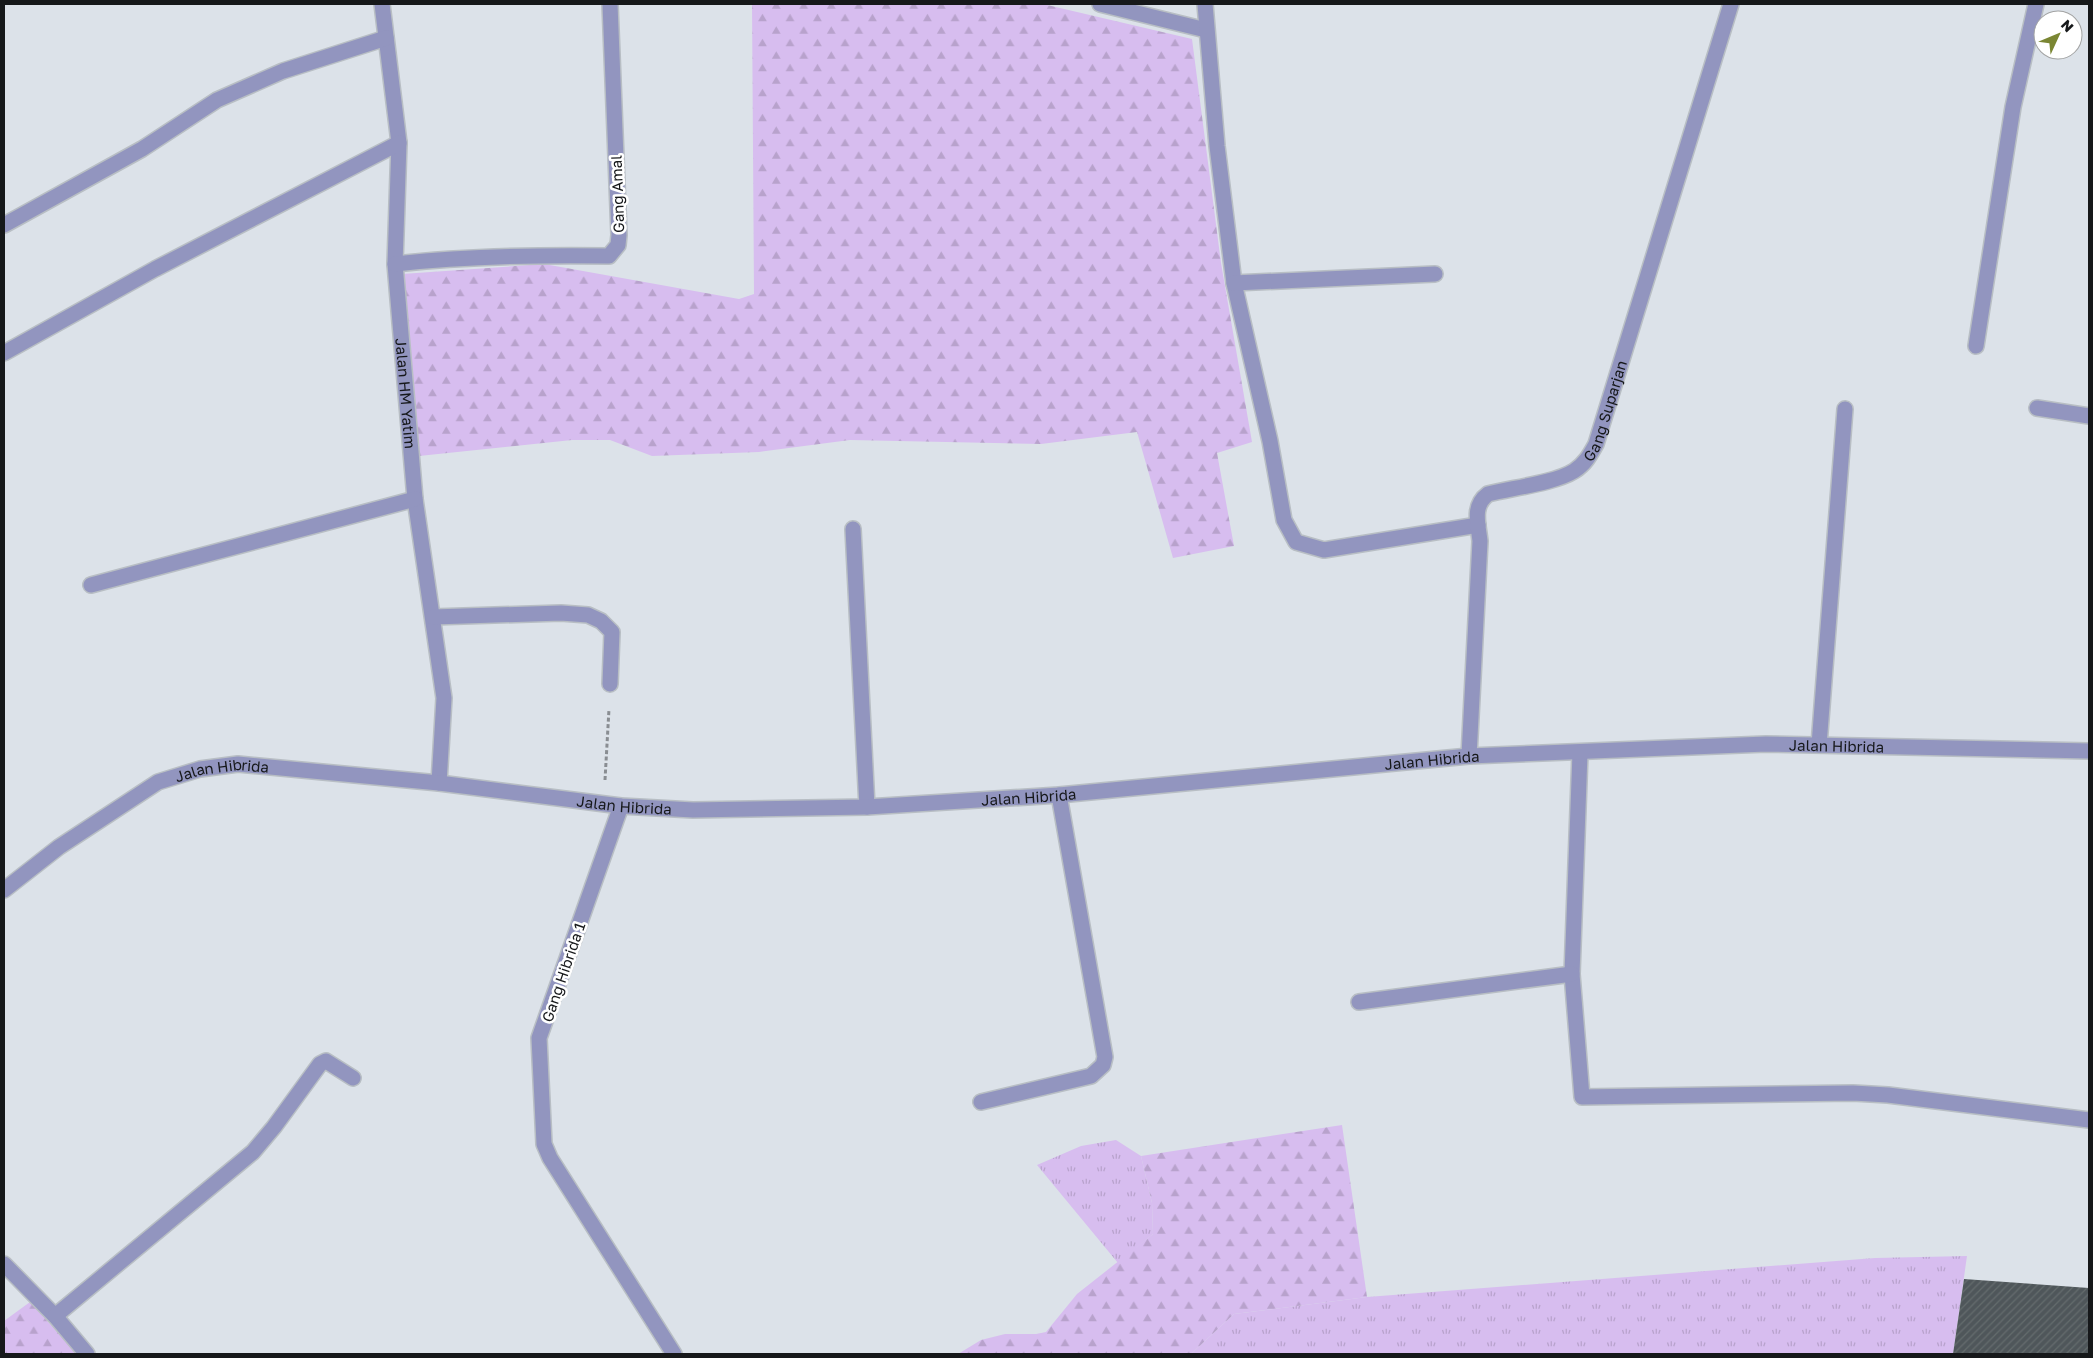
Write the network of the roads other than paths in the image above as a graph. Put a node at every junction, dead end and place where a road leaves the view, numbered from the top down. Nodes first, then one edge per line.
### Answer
1 (382, 4) edge
2 (610, 4) edge
3 (1100, 4) edge
4 (1205, 4) edge
5 (1731, 4) edge
6 (2036, 4) edge
7 (1206, 30) junction
8 (386, 38) junction
9 (399, 143) junction
10 (4, 225) edge
11 (395, 264) junction
12 (1435, 274) dead end
13 (1234, 283) junction
14 (1976, 346) dead end
15 (4, 353) edge
16 (2037, 408) dead end
17 (1845, 409) dead end
18 (2089, 416) edge
19 (415, 499) junction
20 (1478, 525) junction
21 (853, 529) dead end
22 (91, 585) dead end
23 (433, 618) junction
24 (610, 684) road end
25 (1819, 745) junction
26 (2089, 751) edge
27 (1580, 753) junction
28 (1469, 756) junction
29 (439, 783) junction
30 (1059, 795) junction
31 (621, 806) junction
32 (867, 807) junction
33 (4, 890) edge
34 (1572, 974) junction
35 (1359, 1002) dead end
36 (353, 1078) dead end
37 (981, 1102) dead end
38 (2089, 1120) edge
39 (4, 1264) edge
40 (55, 1316) junction
41 (87, 1354) edge
42 (674, 1354) edge

1 - 8 street, Jalan HM Yatim
2 - 11 street, Gang Amal
3 - 7 street
4 - 7 street
5 - 20 street, Gang Suparjan
6 - 14 street
7 - 13 street
8 - 9 street, Jalan HM Yatim
8 - 10 street
9 - 11 street, Jalan HM Yatim
9 - 15 street
11 - 19 street, Jalan HM Yatim
12 - 13 street
13 - 20 street
16 - 18 street
17 - 25 street
19 - 22 street
19 - 23 street, Jalan HM Yatim
20 - 28 street, Gang Suparjan
21 - 32 street
23 - 24 street
23 - 29 street, Jalan HM Yatim
25 - 26 street, Jalan Hibrida
25 - 27 street, Jalan Hibrida
27 - 28 street, Jalan Hibrida
27 - 34 street
28 - 30 street, Jalan Hibrida
29 - 31 street, Jalan Hibrida
29 - 33 street, Jalan Hibrida
30 - 32 street, Jalan Hibrida
30 - 37 street
31 - 32 street, Jalan Hibrida
31 - 42 street, Gang Hibrida 1
34 - 35 street
34 - 38 street
36 - 40 street
39 - 40 street
40 - 41 street

